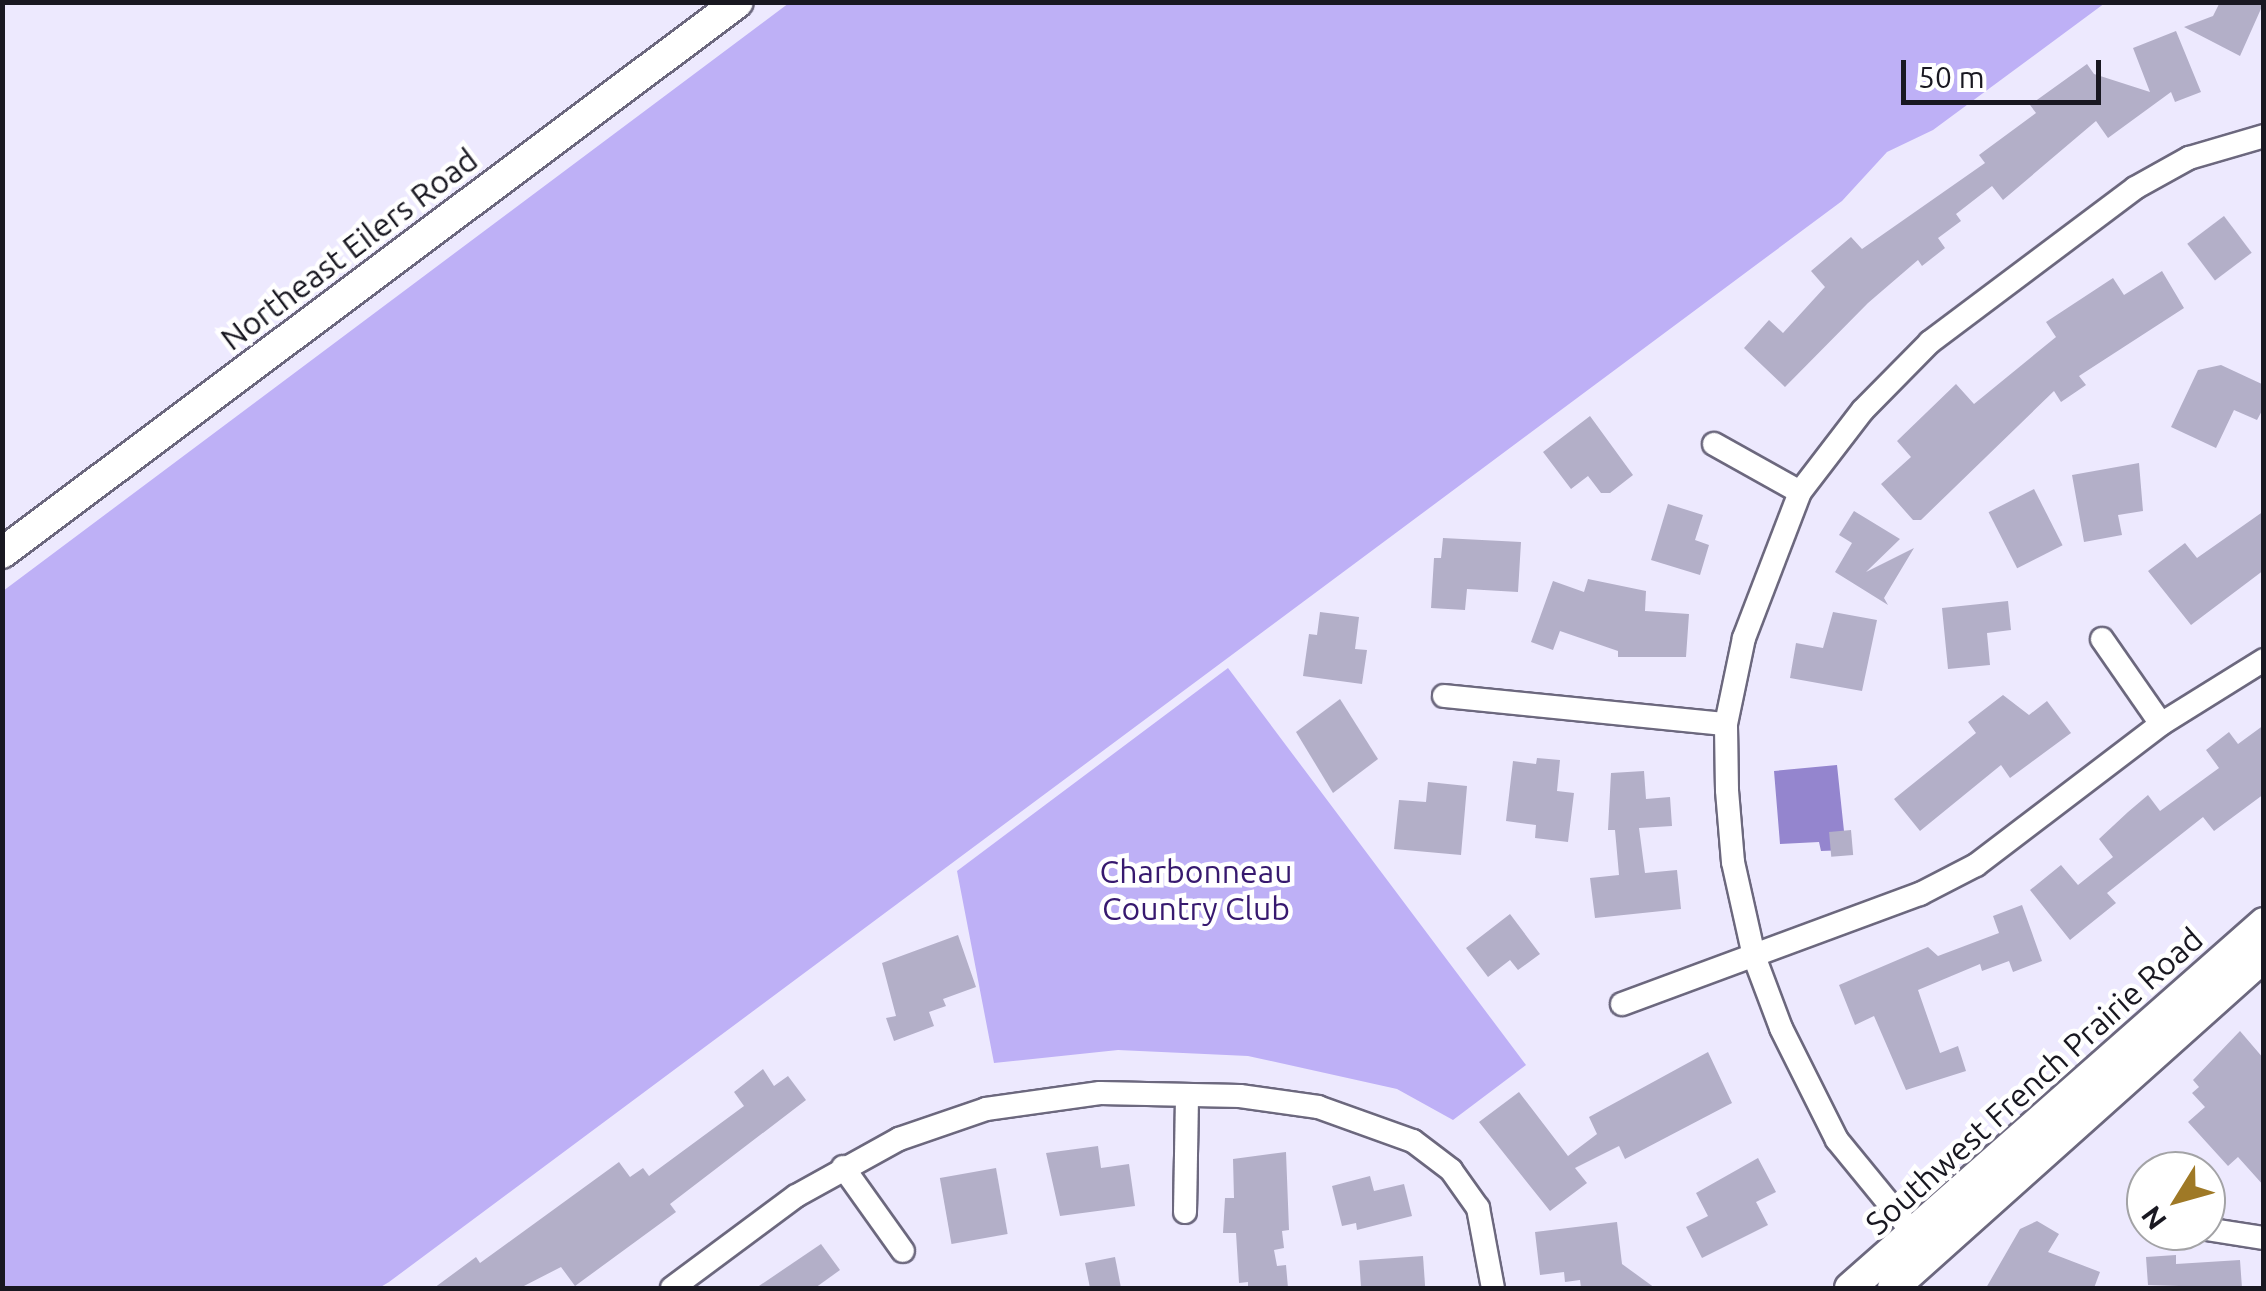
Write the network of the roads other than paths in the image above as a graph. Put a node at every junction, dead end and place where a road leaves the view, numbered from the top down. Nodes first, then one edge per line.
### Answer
1 (738, 2) edge
2 (2264, 136) edge
3 (1714, 444) dead end
4 (1800, 492) junction
5 (2, 552) edge
6 (2102, 640) dead end
7 (2264, 660) edge
8 (1444, 696) dead end
9 (1726, 724) junction
10 (2161, 724) junction
11 (2264, 923) edge
12 (1754, 956) junction
13 (2264, 956) edge
14 (1622, 1004) dead end
15 (1187, 1096) junction
16 (843, 1167) junction
17 (1186, 1212) dead end
18 (2226, 1231) edge
19 (2264, 1238) edge
20 (1924, 1246) junction
21 (903, 1251) dead end
22 (672, 1288) edge
23 (1493, 1288) edge
24 (1850, 1288) edge
25 (1893, 1288) edge

1 - 5 street, Northeast Eilers Road
2 - 4 street
3 - 4 street
4 - 9 street
6 - 10 street
7 - 10 street
8 - 9 street
9 - 12 street
10 - 12 street
11 - 20 street, Southwest French Prairie Road
12 - 14 street
12 - 20 street
13 - 20 street, Southwest French Prairie Road
15 - 16 street
15 - 17 street
15 - 23 street
16 - 21 street
16 - 22 street
18 - 19 street
20 - 24 street, Southwest French Prairie Road
20 - 25 street, Southwest French Prairie Road

